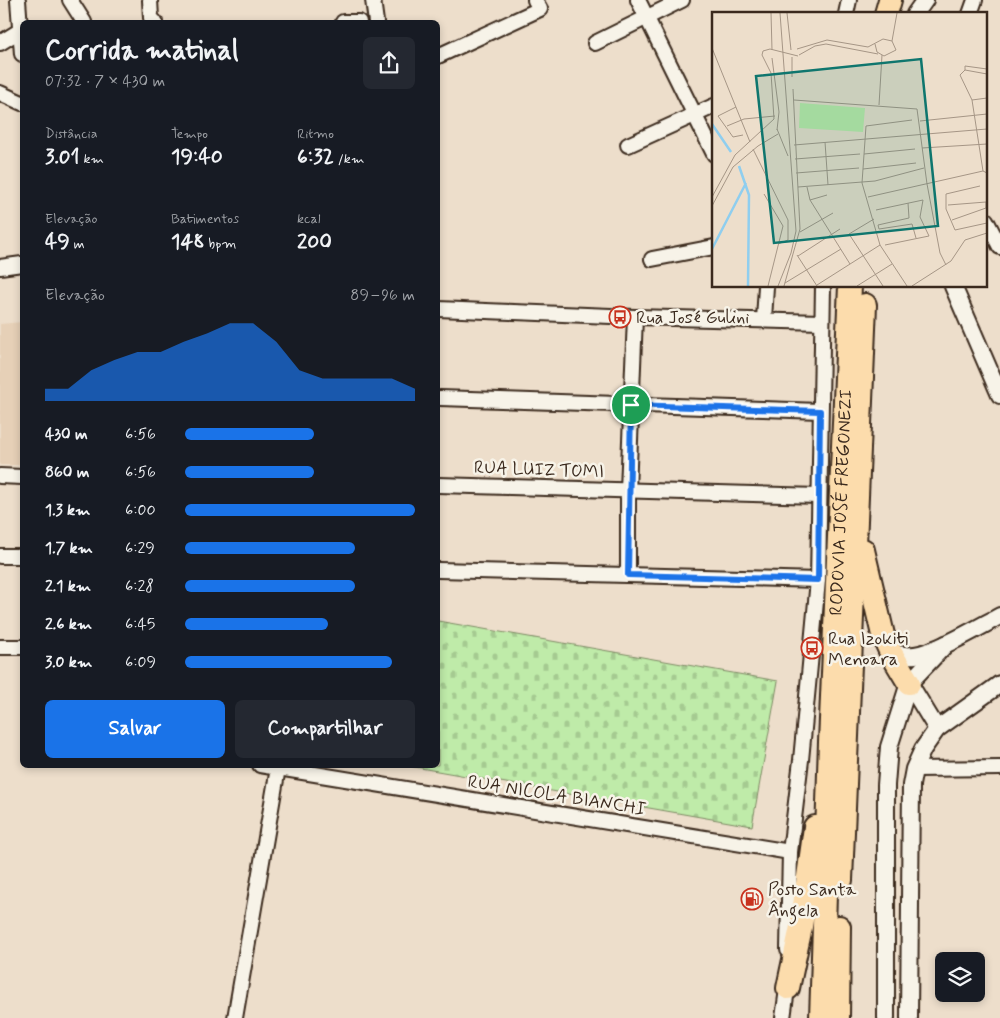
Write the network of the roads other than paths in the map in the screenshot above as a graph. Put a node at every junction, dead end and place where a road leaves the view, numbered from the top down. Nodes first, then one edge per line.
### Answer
1 (18, 0) edge
2 (70, 0) edge
3 (150, 0) edge
4 (373, 0) edge
5 (638, 0) edge
6 (682, 0) edge
7 (925, 0) edge
8 (975, 0) edge
9 (538, 4) edge
10 (916, 12) edge
11 (971, 12) edge
12 (647, 18) junction
13 (21, 20) edge
14 (83, 20) edge
15 (154, 20) edge
16 (376, 20) edge
17 (20, 31) edge
18 (0, 43) edge
19 (595, 43) dead end
20 (440, 55) edge
21 (0, 93) edge
22 (20, 102) edge
23 (712, 107) edge
24 (694, 115) junction
25 (628, 145) dead end
26 (712, 150) edge
27 (988, 224) edge
28 (712, 247) edge
29 (1000, 247) edge
30 (652, 259) dead end
31 (20, 264) edge
32 (0, 267) edge
33 (766, 288) edge
34 (823, 288) edge
35 (850, 288) edge
36 (865, 288) edge
37 (954, 288) edge
38 (440, 309) edge
39 (635, 317) junction
40 (764, 320) junction
41 (822, 322) junction
42 (1000, 395) edge
43 (440, 398) dead end
44 (631, 405) junction
45 (820, 411) junction
46 (0, 476) edge
47 (20, 477) edge
48 (440, 485) edge
49 (857, 485) junction
50 (628, 490) junction
51 (819, 496) junction
52 (0, 556) edge
53 (20, 556) edge
54 (440, 570) edge
55 (628, 575) junction
56 (818, 580) junction
57 (1000, 616) edge
58 (946, 644) junction
59 (0, 647) edge
60 (20, 647) edge
61 (891, 653) junction
62 (909, 684) junction
63 (1000, 684) edge
64 (937, 729) junction
65 (830, 742) junction
66 (278, 768) joint
67 (1000, 768) edge
68 (914, 769) junction
69 (790, 852) junction
70 (788, 988) junction
71 (235, 1018) edge
72 (783, 1018) edge
73 (821, 1018) edge
74 (838, 1018) edge
75 (886, 1018) edge
76 (908, 1018) edge

1 - 13 street
2 - 14 street
3 - 15 street
4 - 16 street
5 - 12 street
6 - 12 street
7 - 10 street
8 - 11 street
9 - 20 street
12 - 19 street
12 - 24 street
17 - 18 street
21 - 22 street
23 - 24 street
24 - 25 street
24 - 26 street
27 - 29 street
28 - 30 street
31 - 32 street
33 - 40 street
34 - 41 street
35 - 65 highway, RODOVIA JOSÉ FREGONEZI
36 - 49 highway, RODOVIA JOSÉ FREGONEZI
37 - 42 street
38 - 39 street
39 - 40 street
39 - 44 street
40 - 41 street
41 - 45 street
43 - 44 street
44 - 45 street
44 - 50 street
45 - 51 street
46 - 47 street
48 - 50 street, RUA LUIZ TOMI
49 - 61 highway
49 - 74 highway, RODOVIA JOSÉ FREGONEZI
50 - 51 street, RUA LUIZ TOMI
50 - 55 street
51 - 56 street
52 - 53 street
54 - 55 street
55 - 56 street
56 - 69 street
57 - 58 street
58 - 61 street
58 - 62 street
59 - 60 street
61 - 62 highway
62 - 64 street
62 - 75 street
63 - 64 street
64 - 68 street
65 - 70 highway
65 - 73 highway, RODOVIA JOSÉ FREGONEZI
66 - 69 street, RUA NICOLA BIANCHI
66 - 71 street
67 - 68 street
68 - 76 street
69 - 70 street
70 - 72 street

